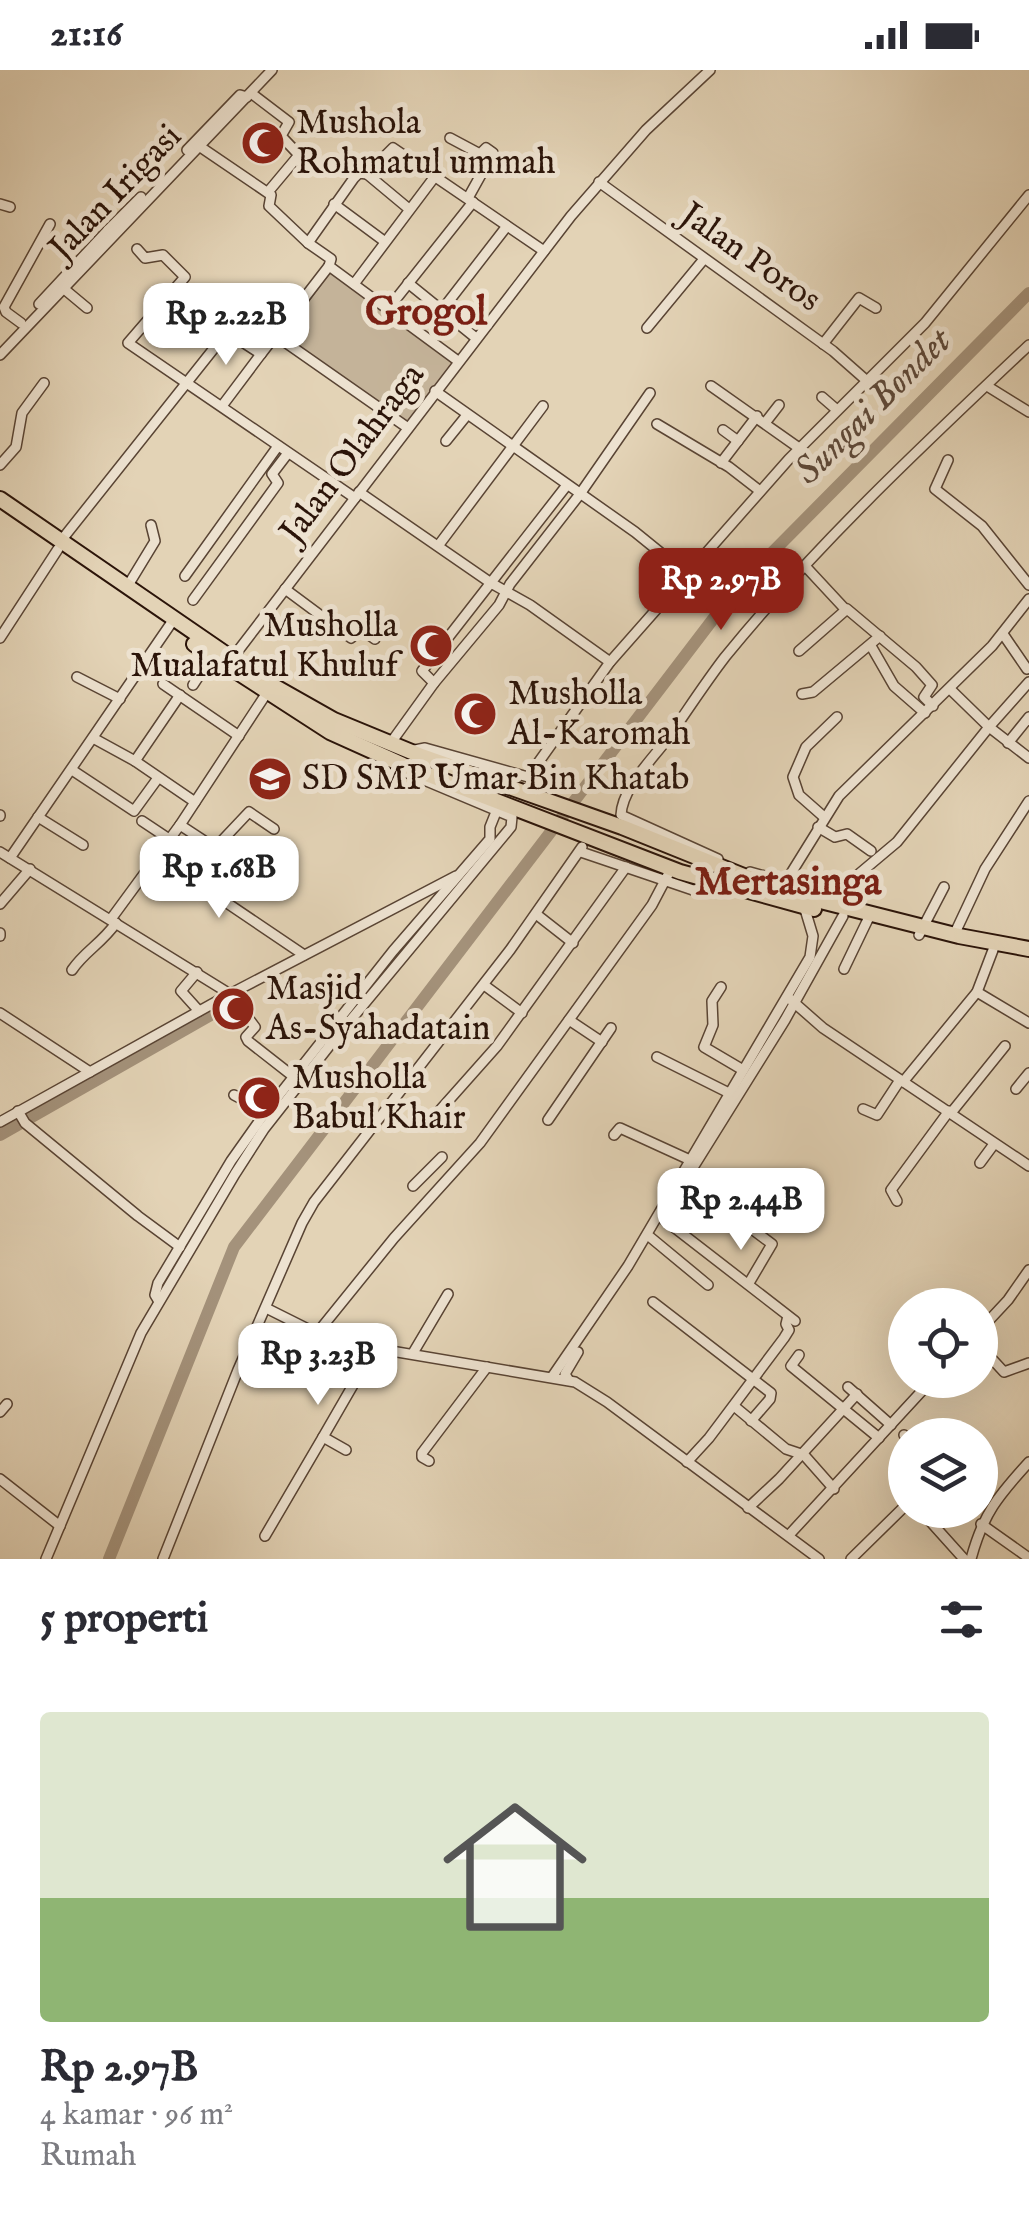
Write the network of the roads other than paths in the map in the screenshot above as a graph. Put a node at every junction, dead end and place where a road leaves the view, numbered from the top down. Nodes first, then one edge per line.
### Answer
1 (272, 70) edge
2 (710, 70) edge
3 (246, 95) junction
4 (212, 128) junction
5 (450, 138) dead end
6 (199, 146) junction
7 (171, 171) junction
8 (366, 174) junction
9 (436, 175) junction
10 (599, 182) junction
11 (268, 192) junction
12 (1029, 195) edge
13 (470, 200) junction
14 (334, 204) junction
15 (409, 208) junction
16 (50, 224) dead end
17 (507, 226) junction
18 (110, 232) junction
19 (384, 241) junction
20 (308, 243) junction
21 (137, 248) dead end
22 (544, 251) junction
23 (704, 259) junction
24 (330, 266) junction
25 (408, 283) junction
26 (354, 284) junction
27 (64, 288) junction
28 (223, 301) dead end
29 (87, 308) dead end
30 (388, 308) junction
31 (876, 308) dead end
32 (442, 310) junction
33 (21, 323) junction
34 (648, 328) dead end
35 (228, 332) junction
36 (275, 335) junction
37 (476, 338) junction
38 (823, 344) junction
39 (1029, 345) edge
40 (0, 346) edge
41 (260, 354) junction
42 (0, 355) edge
43 (458, 361) junction
44 (867, 381) junction
45 (44, 383) dead end
46 (186, 383) junction
47 (712, 386) dead end
48 (987, 386) junction
49 (436, 392) junction
50 (650, 393) dead end
51 (822, 397) dead end
52 (779, 405) dead end
53 (222, 406) junction
54 (543, 406) dead end
55 (837, 410) junction
56 (1029, 412) edge
57 (467, 414) junction
58 (761, 419) junction
59 (657, 424) dead end
60 (408, 428) junction
61 (723, 430) dead end
62 (738, 441) junction
63 (446, 442) dead end
64 (278, 446) junction
65 (512, 448) junction
66 (800, 448) junction
67 (288, 453) junction
68 (948, 460) dead end
69 (722, 463) junction
70 (0, 464) edge
71 (566, 485) junction
72 (760, 491) junction
73 (580, 494) junction
74 (357, 495) junction
75 (0, 500) edge
76 (0, 511) edge
77 (26, 522) junction
78 (151, 525) dead end
79 (438, 546) junction
80 (63, 548) junction
81 (806, 568) junction
82 (688, 574) junction
83 (185, 576) dead end
84 (490, 583) junction
85 (1029, 585) edge
86 (128, 588) junction
87 (285, 589) junction
88 (508, 592) junction
89 (1029, 599) edge
90 (193, 600) dead end
91 (845, 609) junction
92 (0, 613) edge
93 (12, 620) junction
94 (172, 623) junction
95 (1004, 634) junction
96 (880, 636) junction
97 (0, 638) edge
98 (375, 639) dead end
99 (871, 646) junction
100 (799, 650) dead end
101 (212, 656) junction
102 (610, 662) junction
103 (230, 663) junction
104 (1027, 669) edge
105 (77, 678) dead end
106 (1029, 682) edge
107 (434, 683) junction
108 (164, 684) dead end
109 (193, 685) dead end
110 (950, 688) junction
111 (269, 689) junction
112 (802, 694) dead end
113 (180, 695) junction
114 (120, 698) junction
115 (929, 710) junction
116 (836, 717) dead end
117 (1029, 717) edge
118 (988, 725) junction
119 (239, 736) junction
120 (94, 738) junction
121 (1008, 742) junction
122 (389, 750) junction
123 (410, 752) junction
124 (1029, 758) edge
125 (135, 761) junction
126 (72, 770) junction
127 (158, 778) junction
128 (1029, 801) edge
129 (195, 802) junction
130 (496, 812) junction
131 (38, 817) junction
132 (142, 821) dead end
133 (821, 822) junction
134 (180, 825) junction
135 (274, 829) dead end
136 (168, 839) junction
137 (83, 845) dead end
138 (583, 845) junction
139 (871, 850) dead end
140 (156, 854) junction
141 (5, 855) edge
142 (626, 866) junction
143 (30, 870) junction
144 (458, 874) junction
145 (669, 874) junction
146 (783, 886) junction
147 (944, 887) dead end
148 (804, 902) junction
149 (0, 904) edge
150 (833, 911) junction
151 (536, 914) junction
152 (869, 918) junction
153 (114, 922) junction
154 (920, 931) junction
155 (954, 935) junction
156 (573, 943) junction
157 (986, 946) junction
158 (1029, 949) edge
159 (304, 955) junction
160 (1029, 957) edge
161 (844, 969) dead end
162 (72, 970) dead end
163 (197, 972) junction
164 (484, 985) junction
165 (721, 988) dead end
166 (978, 992) junction
167 (231, 996) junction
168 (791, 1000) junction
169 (199, 1011) junction
170 (0, 1013) edge
171 (522, 1013) junction
172 (568, 1020) junction
173 (1029, 1024) edge
174 (611, 1028) dead end
175 (602, 1042) junction
176 (1005, 1046) dead end
177 (657, 1057) dead end
178 (90, 1072) junction
179 (1029, 1073) edge
180 (745, 1075) junction
181 (294, 1077) junction
182 (902, 1081) junction
183 (1016, 1089) dead end
184 (729, 1093) junction
185 (234, 1095) dead end
186 (274, 1102) junction
187 (862, 1110) dead end
188 (950, 1112) junction
189 (20, 1115) junction
190 (548, 1120) dead end
191 (0, 1122) edge
192 (425, 1127) dead end
193 (614, 1136) dead end
194 (994, 1144) junction
195 (442, 1157) dead end
196 (691, 1161) junction
197 (980, 1164) dead end
198 (1029, 1166) edge
199 (428, 1171) junction
200 (413, 1186) dead end
201 (442, 1186) junction
202 (897, 1201) dead end
203 (726, 1208) dead end
204 (662, 1218) junction
205 (650, 1237) junction
206 (180, 1246) junction
207 (1029, 1270) edge
208 (749, 1283) junction
209 (708, 1285) dead end
210 (448, 1294) dead end
211 (158, 1300) junction
212 (653, 1302) dead end
213 (266, 1308) junction
214 (998, 1311) edge
215 (317, 1335) junction
216 (375, 1347) junction
217 (412, 1353) junction
218 (574, 1353) junction
219 (798, 1354) dead end
220 (1029, 1363) edge
221 (998, 1366) edge
222 (487, 1367) junction
223 (287, 1374) dead end
224 (559, 1378) junction
225 (754, 1380) junction
226 (848, 1386) dead end
227 (857, 1394) junction
228 (916, 1398) edge
229 (734, 1406) junction
230 (844, 1408) junction
231 (897, 1418) edge
232 (751, 1421) junction
233 (888, 1422) edge
234 (888, 1428) edge
235 (323, 1437) junction
236 (879, 1438) junction
237 (346, 1450) dead end
238 (800, 1454) junction
239 (428, 1461) dead end
240 (686, 1462) junction
241 (1029, 1462) edge
242 (0, 1479) edge
243 (834, 1489) junction
244 (998, 1497) edge
245 (748, 1508) junction
246 (888, 1523) edge
247 (60, 1526) junction
248 (938, 1528) edge
249 (980, 1528) edge
250 (990, 1528) edge
251 (265, 1536) dead end
252 (789, 1536) junction
253 (1029, 1558) edge
254 (46, 1559) edge
255 (163, 1559) edge
256 (819, 1559) edge
257 (851, 1559) edge
258 (970, 1559) edge

1 - 3 street
2 - 10 street, Jalan Olahraga
3 - 4 street
3 - 11 street
4 - 6 street, Jalan Irigasi
4 - 7 street
5 - 13 street
6 - 7 street, Jalan Irigasi
6 - 11 street
7 - 18 street
8 - 9 street
8 - 14 street
8 - 15 street
9 - 13 street
9 - 15 street
10 - 22 street, Jalan Olahraga
10 - 23 street, Jalan Poros
11 - 20 street
12 - 44 street
13 - 17 street
13 - 25 street
14 - 19 street
14 - 20 street
15 - 19 street
16 - 33 street
17 - 22 street
17 - 32 street
18 - 27 street, Jalan Irigasi
18 - 33 street
19 - 26 street
20 - 24 street
21 - 46 street
22 - 37 street, Jalan Olahraga
23 - 34 street
23 - 38 street, Jalan Poros
24 - 26 street
24 - 36 street
25 - 30 street
25 - 32 street
26 - 30 street
27 - 29 street
27 - 42 street, Jalan Irigasi
28 - 35 street
30 - 43 street
31 - 38 street
32 - 37 street
33 - 40 street
35 - 41 street
35 - 46 street
36 - 41 street
36 - 60 street
37 - 43 street, Jalan Olahraga
38 - 44 street, Jalan Poros
39 - 48 street
41 - 53 street
43 - 49 street, Jalan Olahraga
44 - 55 street
45 - 70 street
46 - 53 street
46 - 80 street
47 - 58 street
48 - 56 street
48 - 81 street
49 - 57 street
49 - 60 street, Jalan Olahraga
50 - 73 street
51 - 55 street
52 - 58 street
53 - 64 street
54 - 65 street
55 - 66 street
57 - 63 street
57 - 65 street
58 - 62 street
58 - 66 street
59 - 69 street
60 - 74 street, Jalan Olahraga
61 - 62 street
62 - 69 street
64 - 67 street
64 - 83 street
65 - 71 street
65 - 79 street
66 - 72 street
67 - 74 street
67 - 90 street
68 - 85 street
69 - 72 street
71 - 73 street
71 - 84 street
72 - 82 street
73 - 82 street
73 - 88 street
74 - 79 street
74 - 87 street, Jalan Olahraga
75 - 77 highway
76 - 77 highway
77 - 80 highway
78 - 86 street
79 - 84 street
80 - 86 highway
80 - 93 street
80 - 94 highway
81 - 91 street
81 - 146 street
82 - 102 street
84 - 88 street
84 - 107 street
86 - 94 highway
87 - 98 street
87 - 103 street, Jalan Olahraga
88 - 102 street
88 - 107 street
89 - 95 street
91 - 96 street
91 - 100 street
92 - 93 street
93 - 97 street
94 - 101 highway
94 - 103 highway
94 - 114 street
95 - 104 street
95 - 110 street
96 - 99 street
96 - 115 street
99 - 112 street
99 - 115 street
101 - 103 highway
101 - 109 street
102 - 123 street
103 - 111 highway
105 - 114 street
106 - 118 street
107 - 122 street
108 - 113 street
110 - 115 street
110 - 118 street
111 - 119 street
111 - 122 highway
113 - 119 street
113 - 125 street
114 - 120 street
115 - 133 street
116 - 133 street
117 - 121 street
118 - 121 street
118 - 150 street
119 - 129 street
120 - 125 street
120 - 126 street
121 - 124 street
122 - 123 highway
122 - 130 street
122 - 138 highway
123 - 146 highway
125 - 127 street
126 - 127 street
126 - 131 street
127 - 129 street
128 - 155 street
129 - 134 street
130 - 144 street
130 - 211 street
131 - 137 street
131 - 141 street
132 - 136 street
133 - 139 street
133 - 146 street
134 - 135 street
134 - 136 street
136 - 140 street
138 - 142 street
138 - 145 highway
138 - 151 street
140 - 153 street
140 - 159 street
141 - 143 street
142 - 145 street
142 - 156 street
143 - 149 street
143 - 153 street
144 - 159 street
144 - 181 street
145 - 148 highway
145 - 172 street
146 - 148 highway
147 - 154 street
148 - 150 highway
148 - 168 street
150 - 152 highway
150 - 168 street
151 - 156 street
151 - 164 street
152 - 154 highway
152 - 161 street
153 - 162 street
153 - 163 street
154 - 155 highway
154 - 157 highway
155 - 157 highway
156 - 171 street
157 - 158 highway
157 - 160 highway
157 - 166 street
159 - 167 street
163 - 167 street
163 - 169 street
164 - 171 street
164 - 213 street
165 - 180 street
166 - 173 street
166 - 182 street
167 - 169 street
167 - 181 street
168 - 180 street
168 - 182 street
169 - 178 street
170 - 178 street
171 - 192 street
172 - 175 street
172 - 201 street
174 - 175 street
175 - 190 street
176 - 188 street
177 - 184 street
178 - 189 street
179 - 183 street
180 - 184 street
180 - 196 street
181 - 186 street
182 - 187 street
182 - 188 street
184 - 196 street
185 - 186 street
186 - 206 street
188 - 194 street
188 - 202 street
189 - 191 street
189 - 206 street
193 - 196 street
194 - 197 street
194 - 198 street
195 - 199 street
196 - 204 street
196 - 218 street
199 - 200 street
199 - 201 street
201 - 215 street
203 - 208 street
204 - 205 street
204 - 208 street
205 - 209 street
205 - 218 street
206 - 211 street
207 - 214 street
208 - 225 street
210 - 217 street
211 - 247 street
212 - 225 street
213 - 215 street
213 - 255 street
215 - 216 street
215 - 223 street
216 - 217 street
216 - 235 street
217 - 222 street
218 - 224 street
219 - 230 street
220 - 221 street
222 - 224 street
222 - 239 street
224 - 240 street
225 - 229 street
225 - 232 street
226 - 227 street
227 - 230 street
227 - 233 street
228 - 231 street
229 - 232 street
229 - 240 street
230 - 236 street
230 - 238 street
232 - 238 street
234 - 236 street
235 - 237 street
235 - 251 street
236 - 243 street
238 - 243 street
238 - 245 street
240 - 245 street
241 - 244 street
242 - 247 street
243 - 252 street
245 - 252 street
246 - 257 street
247 - 254 street
248 - 258 street
249 - 258 street
250 - 253 street
252 - 256 street

